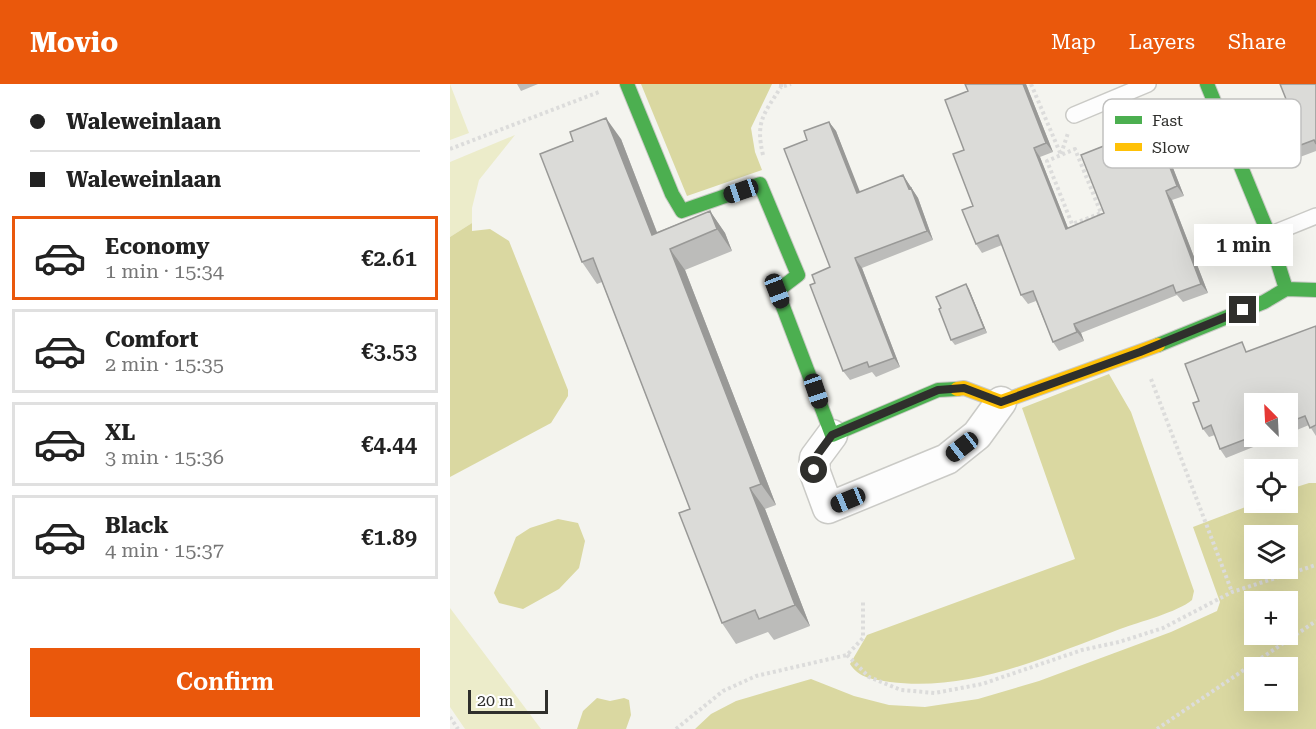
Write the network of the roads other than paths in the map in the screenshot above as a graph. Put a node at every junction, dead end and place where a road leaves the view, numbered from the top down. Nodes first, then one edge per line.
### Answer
1 (627, 84) edge
2 (1148, 84) edge
3 (1207, 84) edge
4 (1112, 99) edge
5 (1213, 99) edge
6 (1103, 103) edge
7 (1074, 115) dead end
8 (1241, 168) edge
9 (1316, 216) edge
10 (1269, 235) junction
11 (1286, 289) junction
12 (1316, 290) edge
13 (1001, 402) junction
14 (832, 435) junction

1 - 14 street
2 - 4 lane
3 - 5 street
6 - 7 lane
8 - 10 street
9 - 10 lane
10 - 11 street
11 - 12 street
11 - 13 street
13 - 14 street
13 - 14 street

